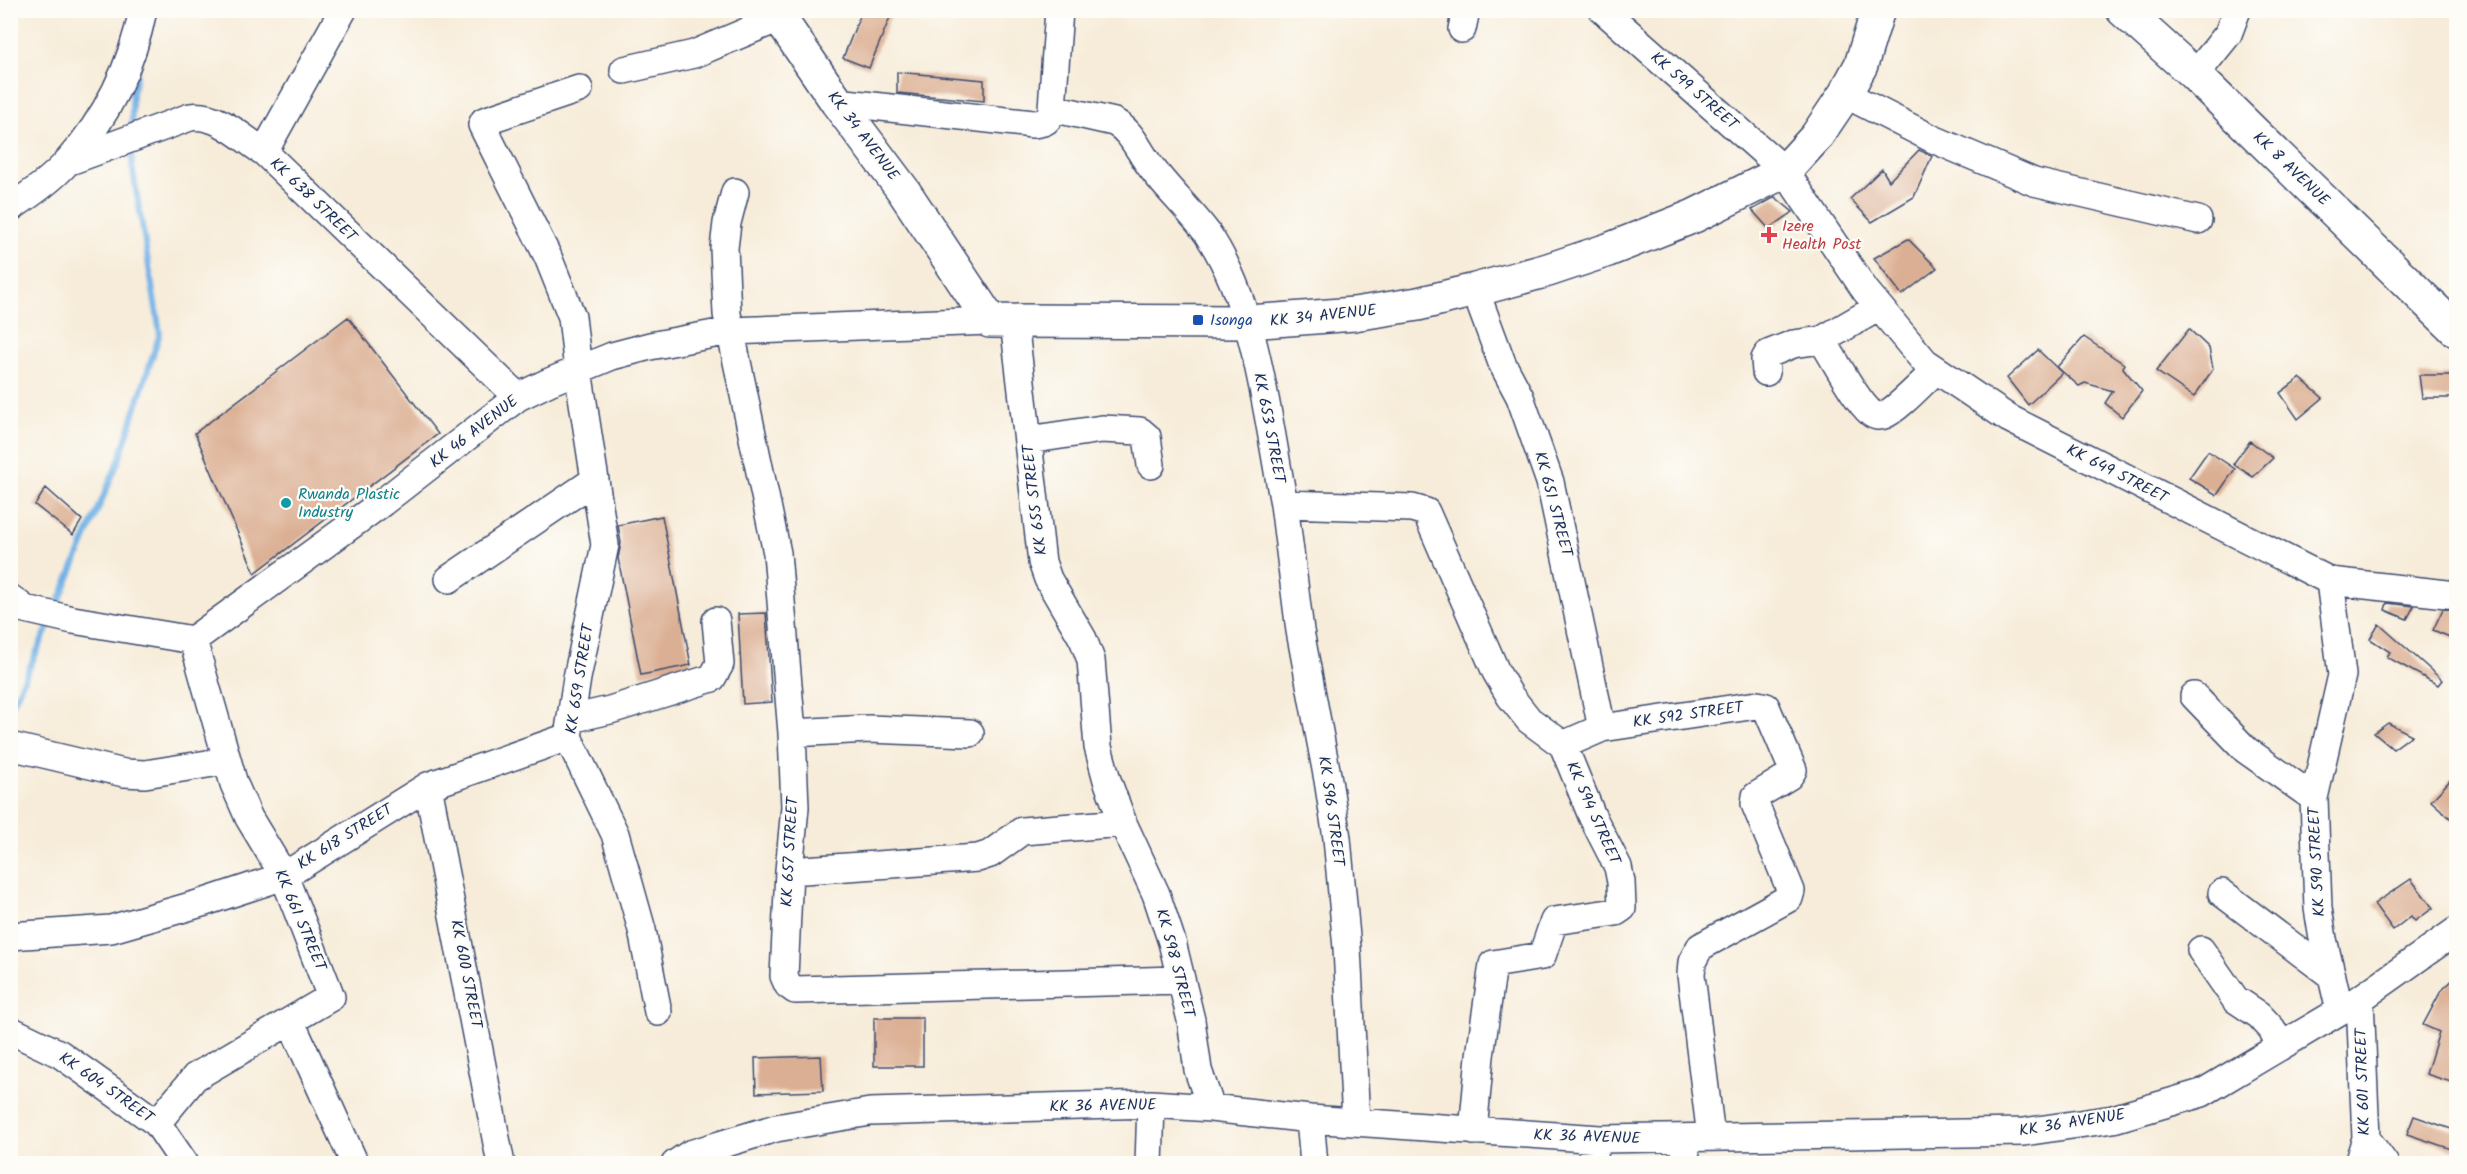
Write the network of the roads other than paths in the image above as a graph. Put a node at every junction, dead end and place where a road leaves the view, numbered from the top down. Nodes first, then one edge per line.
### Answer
1 (143, 10) edge
2 (344, 10) edge
3 (1059, 10) edge
4 (1603, 10) edge
5 (1878, 10) edge
6 (2123, 10) edge
7 (2237, 10) edge
8 (776, 14) edge
9 (624, 70) dead end
10 (2195, 75) junction
11 (579, 89) dead end
12 (1845, 94) junction
13 (837, 102) junction
14 (1052, 108) junction
15 (264, 152) junction
16 (67, 162) junction
17 (1785, 171) junction
18 (735, 192) dead end
19 (10, 208) edge
20 (2198, 220) dead end
21 (1475, 290) junction
22 (1879, 307) junction
23 (1002, 321) junction
24 (1249, 322) junction
25 (2455, 325) edge
26 (730, 332) junction
27 (1822, 340) junction
28 (578, 370) junction
29 (1936, 370) junction
30 (1766, 372) dead end
31 (518, 397) junction
32 (1028, 440) junction
33 (1151, 465) dead end
34 (595, 480) junction
35 (1284, 504) junction
36 (1421, 510) joint
37 (449, 579) dead end
38 (2330, 580) junction
39 (2457, 595) edge
40 (10, 598) edge
41 (716, 621) dead end
42 (193, 640) junction
43 (2194, 696) dead end
44 (569, 728) junction
45 (1602, 728) junction
46 (792, 733) junction
47 (970, 733) dead end
48 (1563, 745) junction
49 (14, 747) edge
50 (226, 761) junction
51 (428, 786) junction
52 (2314, 798) junction
53 (1123, 823) junction
54 (789, 871) junction
55 (284, 876) junction
56 (2222, 893) dead end
57 (2457, 931) edge
58 (10, 936) edge
59 (2201, 950) dead end
60 (2332, 976) junction
61 (1180, 980) junction
62 (2350, 1005) junction
63 (658, 1012) dead end
64 (291, 1022) junction
65 (10, 1030) edge
66 (2280, 1046) junction
67 (1151, 1104) junction
68 (1211, 1108) junction
69 (1310, 1119) junction
70 (1356, 1122) junction
71 (157, 1123) junction
72 (1473, 1131) junction
73 (2366, 1138) junction
74 (1694, 1146) edge
75 (1594, 1151) edge
76 (185, 1164) edge
77 (356, 1164) edge
78 (501, 1164) edge
79 (675, 1164) edge
80 (1149, 1164) edge
81 (1314, 1164) edge
82 (2358, 1164) edge
83 (2385, 1164) edge

1 - 16 street
2 - 15 street
3 - 14 street
4 - 17 street, KK 599 STREET
5 - 12 main road, KK 34 AVENUE
6 - 10 main road, KK 8 AVENUE
7 - 10 street
8 - 9 street
8 - 13 main road, KK 34 AVENUE
10 - 25 main road, KK 8 AVENUE
11 - 28 street, KK 659 STREET
12 - 17 main road, KK 34 AVENUE
12 - 20 street
13 - 14 street
13 - 23 main road, KK 34 AVENUE
14 - 24 street, KK 653 STREET
15 - 16 street, KK 638 STREET
15 - 31 street, KK 638 STREET
16 - 19 street
17 - 21 main road, KK 34 AVENUE
17 - 22 street, KK 649 STREET
18 - 26 street, KK 657 STREET
21 - 24 main road, KK 34 AVENUE
21 - 45 street, KK 651 STREET
22 - 27 street
22 - 29 street, KK 649 STREET
23 - 24 main road, KK 34 AVENUE
23 - 26 street, KK 46 AVENUE
23 - 32 street, KK 655 STREET
24 - 35 street, KK 653 STREET
26 - 28 street, KK 46 AVENUE
26 - 46 street, KK 657 STREET
27 - 29 street
27 - 30 street
28 - 31 street, KK 46 AVENUE
28 - 34 street, KK 659 STREET
29 - 38 street, KK 649 STREET
31 - 42 street, KK 46 AVENUE
32 - 33 street
32 - 53 street, KK 655 STREET
34 - 37 street
34 - 44 street, KK 659 STREET
35 - 36 street, KK 653 STREET
35 - 70 street, KK 596 STREET
36 - 48 street, KK 594 STREET
38 - 39 street, KK 649 STREET
38 - 52 street
40 - 42 street
41 - 44 street, KK 618 STREET
42 - 50 street, KK 661 STREET
43 - 52 street, KK 590 STREET
44 - 51 street, KK 618 STREET
44 - 63 street, KK 659 STREET
45 - 48 street, KK 592 STREET
45 - 74 street, KK 592 STREET
46 - 47 street
46 - 54 street, KK 657 STREET
48 - 72 street, KK 594 STREET
49 - 50 street
50 - 55 street, KK 661 STREET
51 - 55 street, KK 618 STREET
51 - 78 street, KK 600 STREET
52 - 60 street, KK 590 STREET
53 - 54 street
53 - 61 street, KK 598 STREET
54 - 61 street, KK 657 STREET
55 - 58 street, KK 618 STREET
55 - 64 street, KK 661 STREET
56 - 60 street
57 - 62 street, KK 36 AVENUE
59 - 66 street
60 - 62 street, KK 590 STREET
61 - 68 street, KK 598 STREET
62 - 66 street, KK 36 AVENUE
62 - 73 street, KK 601 STREET
64 - 71 street, KK 661 STREET
64 - 77 street
65 - 71 street, KK 604 STREET
66 - 74 street, KK 36 AVENUE
67 - 68 street, KK 36 AVENUE
67 - 79 street, KK 36 AVENUE
67 - 80 street
68 - 69 street, KK 36 AVENUE
69 - 70 street, KK 36 AVENUE
69 - 81 street
70 - 72 street, KK 36 AVENUE
71 - 76 street, KK 604 STREET
72 - 75 street, KK 36 AVENUE
73 - 82 street, KK 601 STREET
73 - 83 street
74 - 75 street, KK 36 AVENUE

